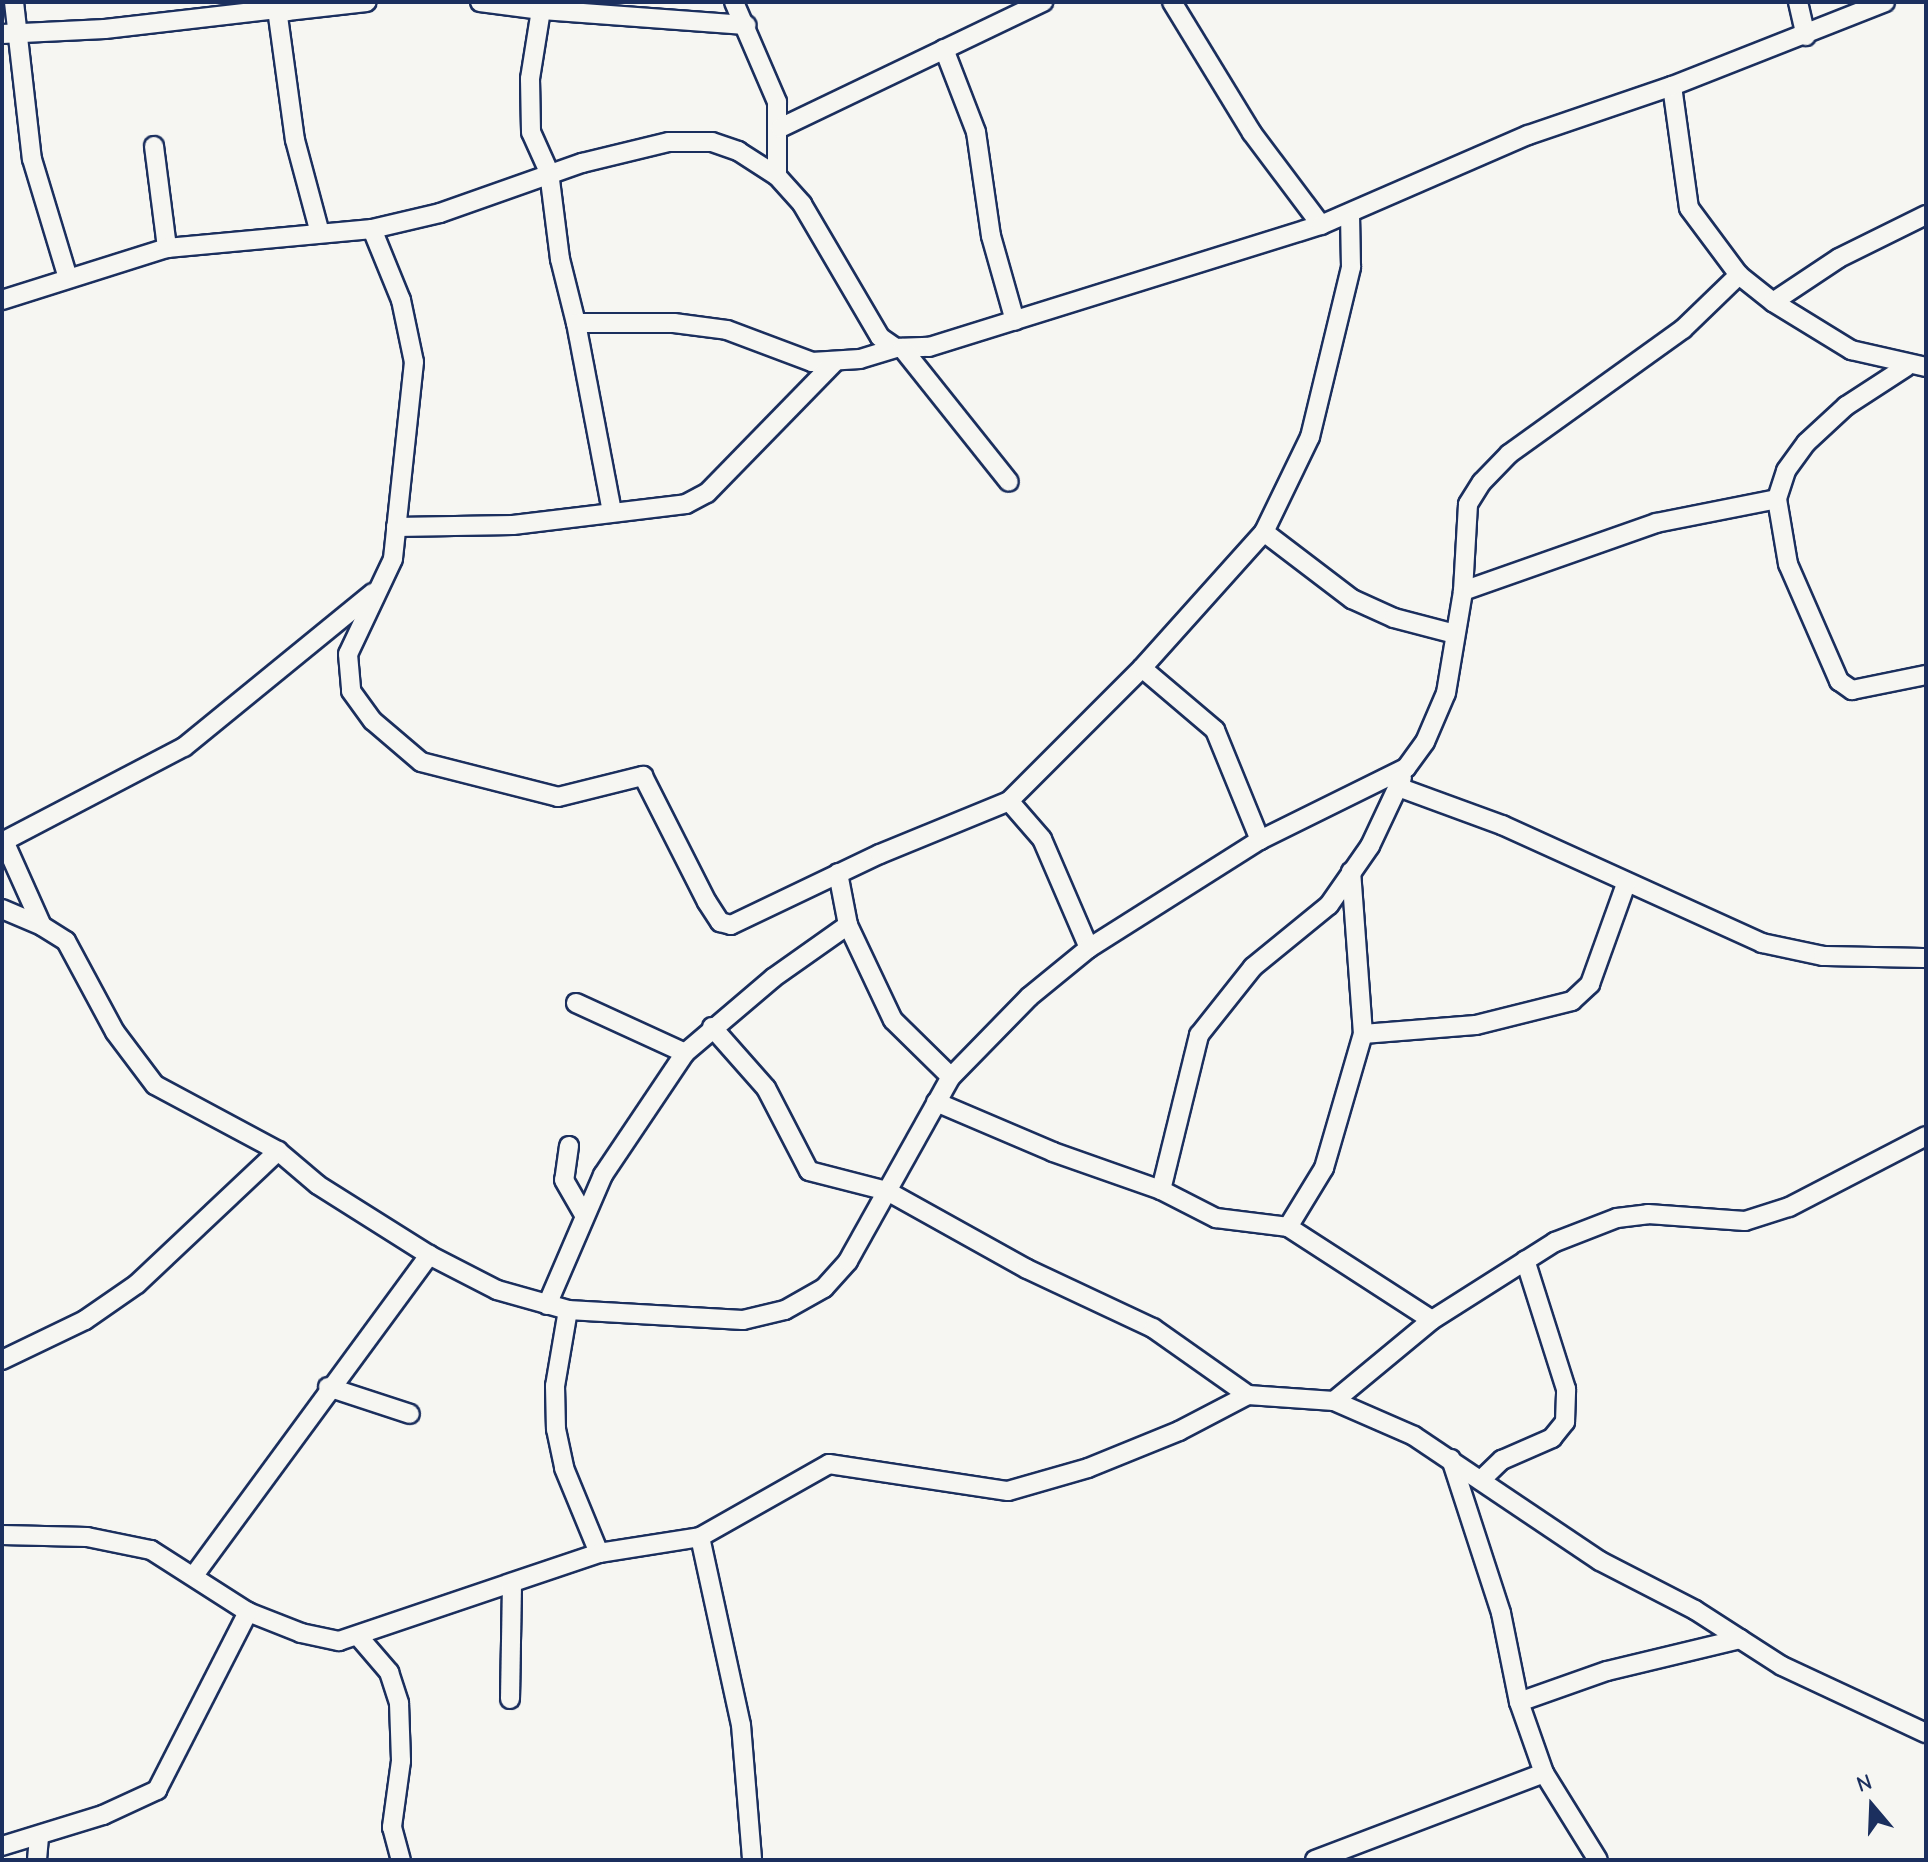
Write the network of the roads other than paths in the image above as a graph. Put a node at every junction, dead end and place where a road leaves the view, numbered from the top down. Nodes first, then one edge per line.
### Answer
1 (14, 2) edge
2 (366, 2) edge
3 (480, 2) edge
4 (734, 2) edge
5 (1043, 2) edge
6 (1172, 2) edge
7 (1798, 2) edge
8 (1885, 2) edge
9 (275, 5) edge
10 (541, 10) junction
11 (746, 25) junction
12 (10, 34) edge
13 (1806, 36) junction
14 (944, 49) junction
15 (1672, 86) junction
16 (780, 128) junction
17 (154, 146) dead end
18 (549, 172) junction
19 (777, 176) junction
20 (1350, 213) junction
21 (1926, 215) edge
22 (1321, 225) junction
23 (372, 229) junction
24 (320, 233) junction
25 (167, 248) junction
26 (1739, 275) junction
27 (68, 278) junction
28 (2, 300) edge
29 (1773, 302) junction
30 (1015, 321) junction
31 (576, 323) junction
32 (899, 348) junction
33 (835, 362) junction
34 (1906, 367) junction
35 (1926, 367) edge
36 (1009, 482) dead end
37 (1777, 499) junction
38 (612, 511) junction
39 (396, 527) junction
40 (1264, 532) junction
41 (378, 588) junction
42 (1463, 591) junction
43 (1455, 634) junction
44 (1142, 668) junction
45 (1926, 675) edge
46 (1406, 768) junction
47 (1398, 787) junction
48 (1009, 801) junction
49 (1260, 840) junction
50 (3, 842) edge
51 (1351, 871) junction
52 (838, 873) junction
53 (1626, 884) junction
54 (2, 909) edge
55 (848, 925) junction
56 (42, 926) junction
57 (1089, 948) junction
58 (1926, 958) edge
59 (576, 1003) dead end
60 (712, 1027) junction
61 (1363, 1034) junction
62 (685, 1053) junction
63 (951, 1077) junction
64 (936, 1102) junction
65 (1926, 1136) edge
66 (569, 1146) dead end
67 (278, 1151) junction
68 (1161, 1190) junction
69 (887, 1191) junction
70 (583, 1213) junction
71 (1288, 1227) junction
72 (429, 1255) junction
73 (1525, 1260) junction
74 (547, 1305) junction
75 (568, 1310) junction
76 (1432, 1320) junction
77 (2, 1360) edge
78 (328, 1387) junction
79 (1248, 1395) junction
80 (1334, 1401) junction
81 (410, 1414) dead end
82 (1451, 1459) junction
83 (1482, 1479) junction
84 (2, 1535) edge
85 (700, 1537) junction
86 (599, 1553) junction
87 (195, 1574) junction
88 (512, 1583) junction
89 (248, 1612) junction
90 (358, 1636) junction
91 (1740, 1639) junction
92 (510, 1699) dead end
93 (1519, 1702) junction
94 (1926, 1733) edge
95 (1544, 1773) junction
96 (39, 1837) junction
97 (2, 1846) edge
98 (37, 1860) edge
99 (401, 1860) edge
100 (752, 1860) edge
101 (1315, 1860) edge
102 (1598, 1860) edge

1 - 12 street
2 - 9 street
3 - 10 street
4 - 11 street
5 - 14 street
6 - 22 street
7 - 13 street
8 - 13 street
9 - 12 street
9 - 24 street
10 - 11 street
10 - 18 street
11 - 16 street
12 - 27 street
13 - 15 street
14 - 16 street
14 - 30 street
15 - 20 street
15 - 26 street
16 - 19 street
17 - 25 street
18 - 19 street
18 - 23 street
18 - 31 street
19 - 32 street
20 - 22 street
20 - 40 street
21 - 29 street
22 - 30 street
23 - 24 street
23 - 39 street
24 - 25 street
25 - 27 street
26 - 29 street
26 - 42 street
27 - 28 street
29 - 34 street
30 - 32 street
31 - 33 street
31 - 38 street
32 - 33 street
32 - 36 street
33 - 38 street
34 - 35 street
34 - 37 street
37 - 42 street
37 - 45 street
38 - 39 street
39 - 41 street
40 - 43 street
40 - 44 street
41 - 50 street
41 - 52 street
42 - 43 street
43 - 46 street
44 - 48 street
44 - 49 street
46 - 47 street
46 - 49 street
47 - 51 street
47 - 53 street
48 - 52 street
48 - 57 street
49 - 57 street
50 - 56 street
51 - 61 street
51 - 68 street
52 - 55 street
53 - 58 street
53 - 61 street
54 - 56 street
55 - 60 street
55 - 63 street
56 - 67 street
57 - 63 street
59 - 62 street
60 - 62 street
60 - 69 street
61 - 71 street
62 - 70 street
63 - 64 street
64 - 68 street
64 - 69 street
65 - 73 street
66 - 70 street
67 - 72 street
67 - 77 street
68 - 71 street
69 - 75 street
69 - 79 street
70 - 74 street
71 - 76 street
72 - 74 street
72 - 78 street
73 - 76 street
73 - 83 street
74 - 75 street
75 - 86 street
76 - 80 street
78 - 81 street
78 - 87 street
79 - 80 street
79 - 85 street
80 - 82 street
82 - 83 street
82 - 93 street
83 - 91 street
84 - 87 street
85 - 86 street
85 - 100 street
86 - 88 street
87 - 89 street
88 - 90 street
88 - 92 street
89 - 90 street
89 - 96 street
90 - 99 street
91 - 93 street
91 - 94 street
93 - 95 street
95 - 101 street
95 - 102 street
96 - 97 street
96 - 98 street

